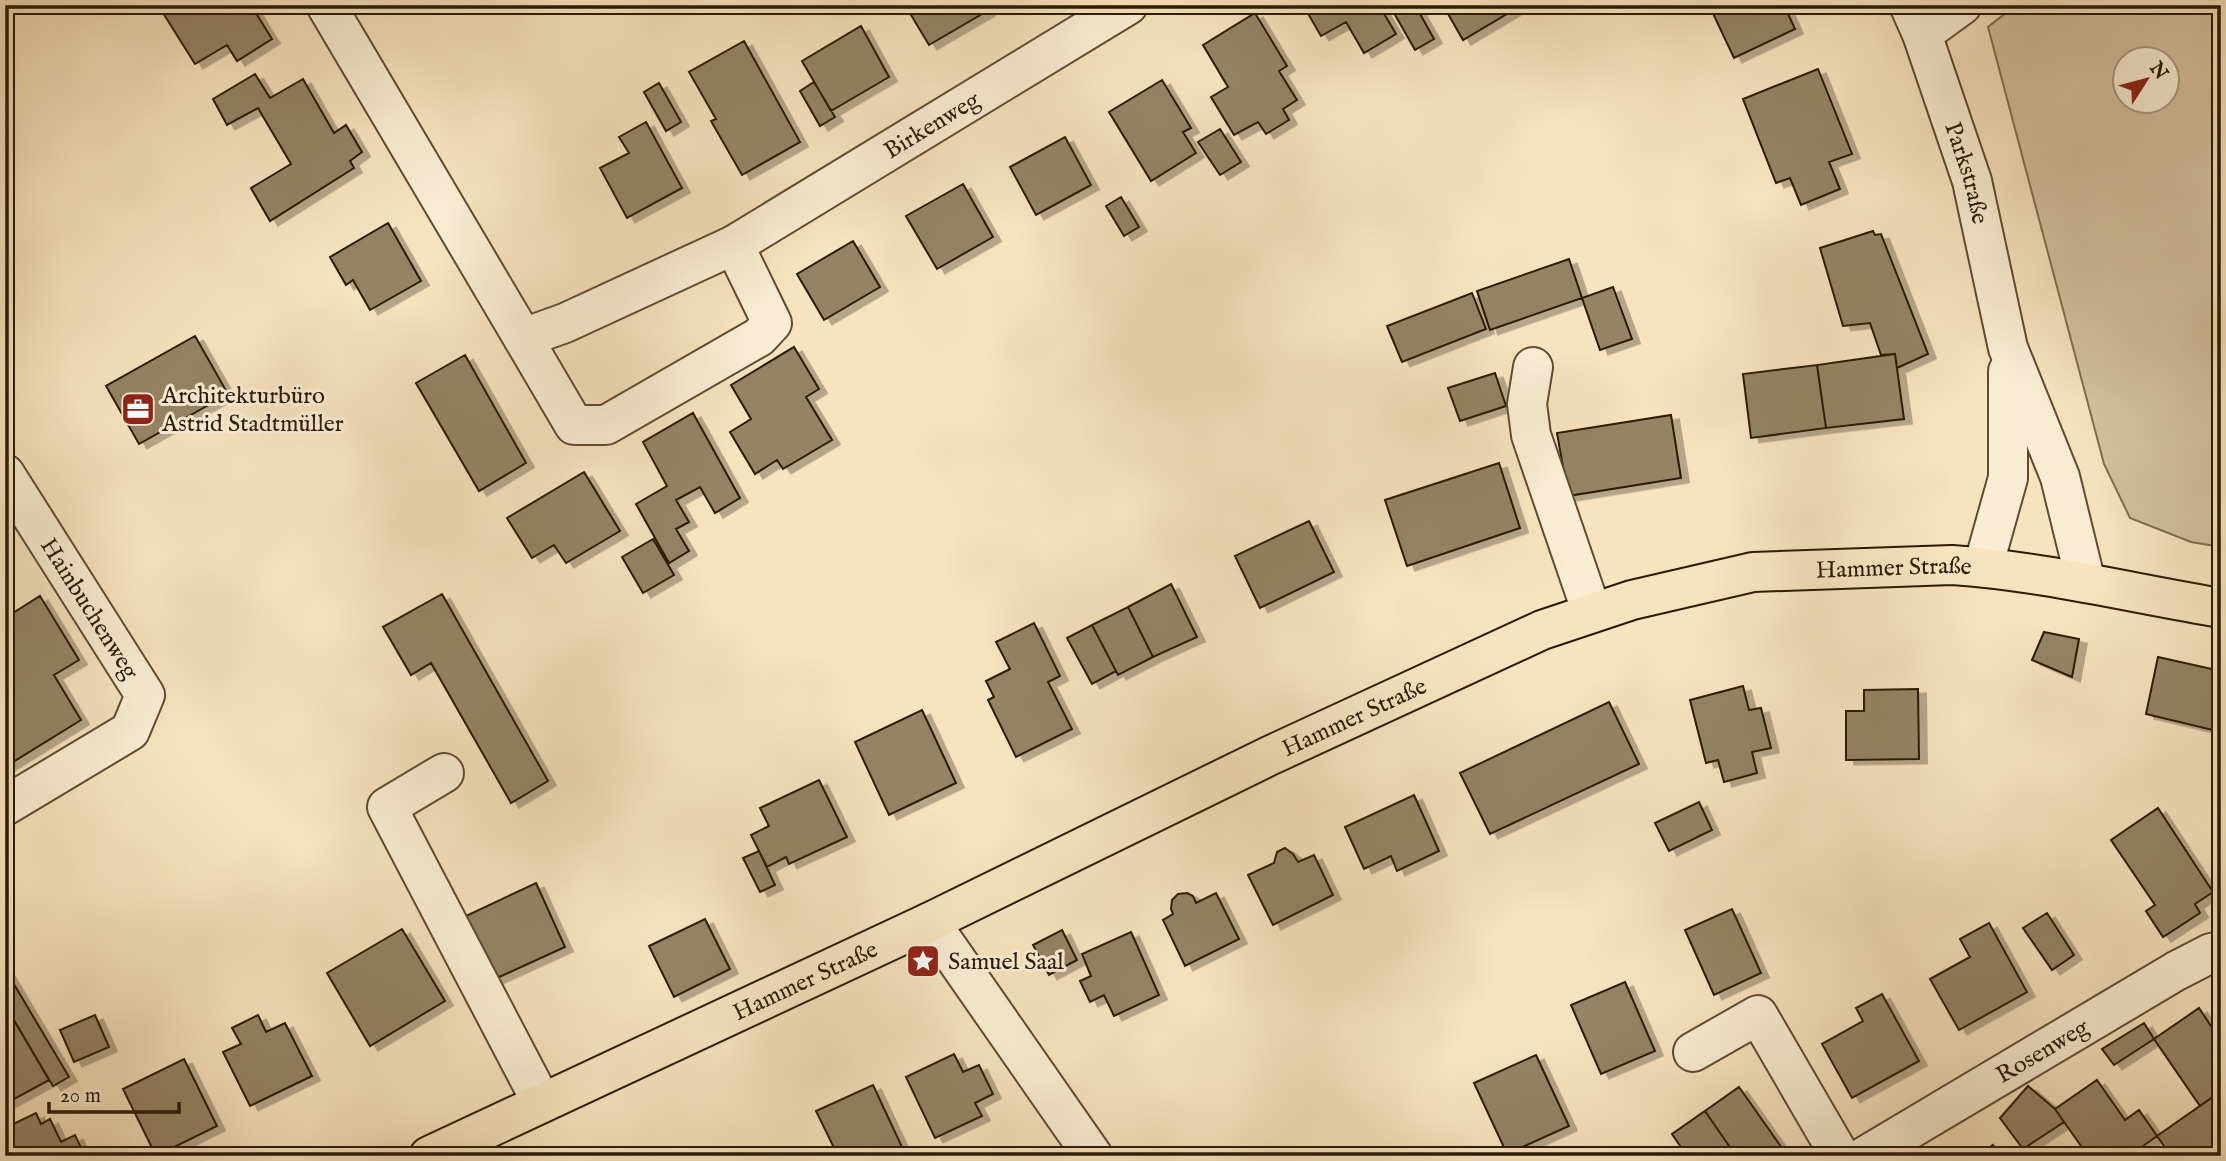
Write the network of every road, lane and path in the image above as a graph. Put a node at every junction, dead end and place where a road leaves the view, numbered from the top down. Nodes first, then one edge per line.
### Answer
1 (326, 5) edge
2 (1128, 5) edge
3 (1962, 5) edge
4 (1915, 20) edge
5 (734, 245) junction
6 (523, 338) junction
7 (2008, 348) junction
8 (1534, 367) dead end
9 (5, 474) edge
10 (1983, 567) junction
11 (2086, 583) junction
12 (2221, 608) edge
13 (1592, 613) junction
14 (444, 773) dead end
15 (5, 806) edge
16 (930, 922) junction
17 (2221, 951) edge
18 (1693, 1052) dead end
19 (542, 1103) junction
20 (429, 1156) edge
21 (1093, 1156) edge
22 (1840, 1156) edge
23 (1865, 1156) edge

1 - 6 street
2 - 5 street, Birkenweg
3 - 4 street
4 - 7 street, Parkstraße
5 - 6 street, Birkenweg
5 - 6 street
7 - 10 street, Parkstraße
7 - 11 street, Parkstraße
8 - 13 street
9 - 15 street, Hainbuchenweg
10 - 11 main road, Hammer Straße
10 - 13 main road, Hammer Straße
11 - 12 main road, Hammer Straße
13 - 16 main road, Hammer Straße
14 - 19 street
16 - 19 main road, Hammer Straße
16 - 21 street
17 - 23 street, Rosenweg
18 - 22 street
19 - 20 main road, Hammer Straße

